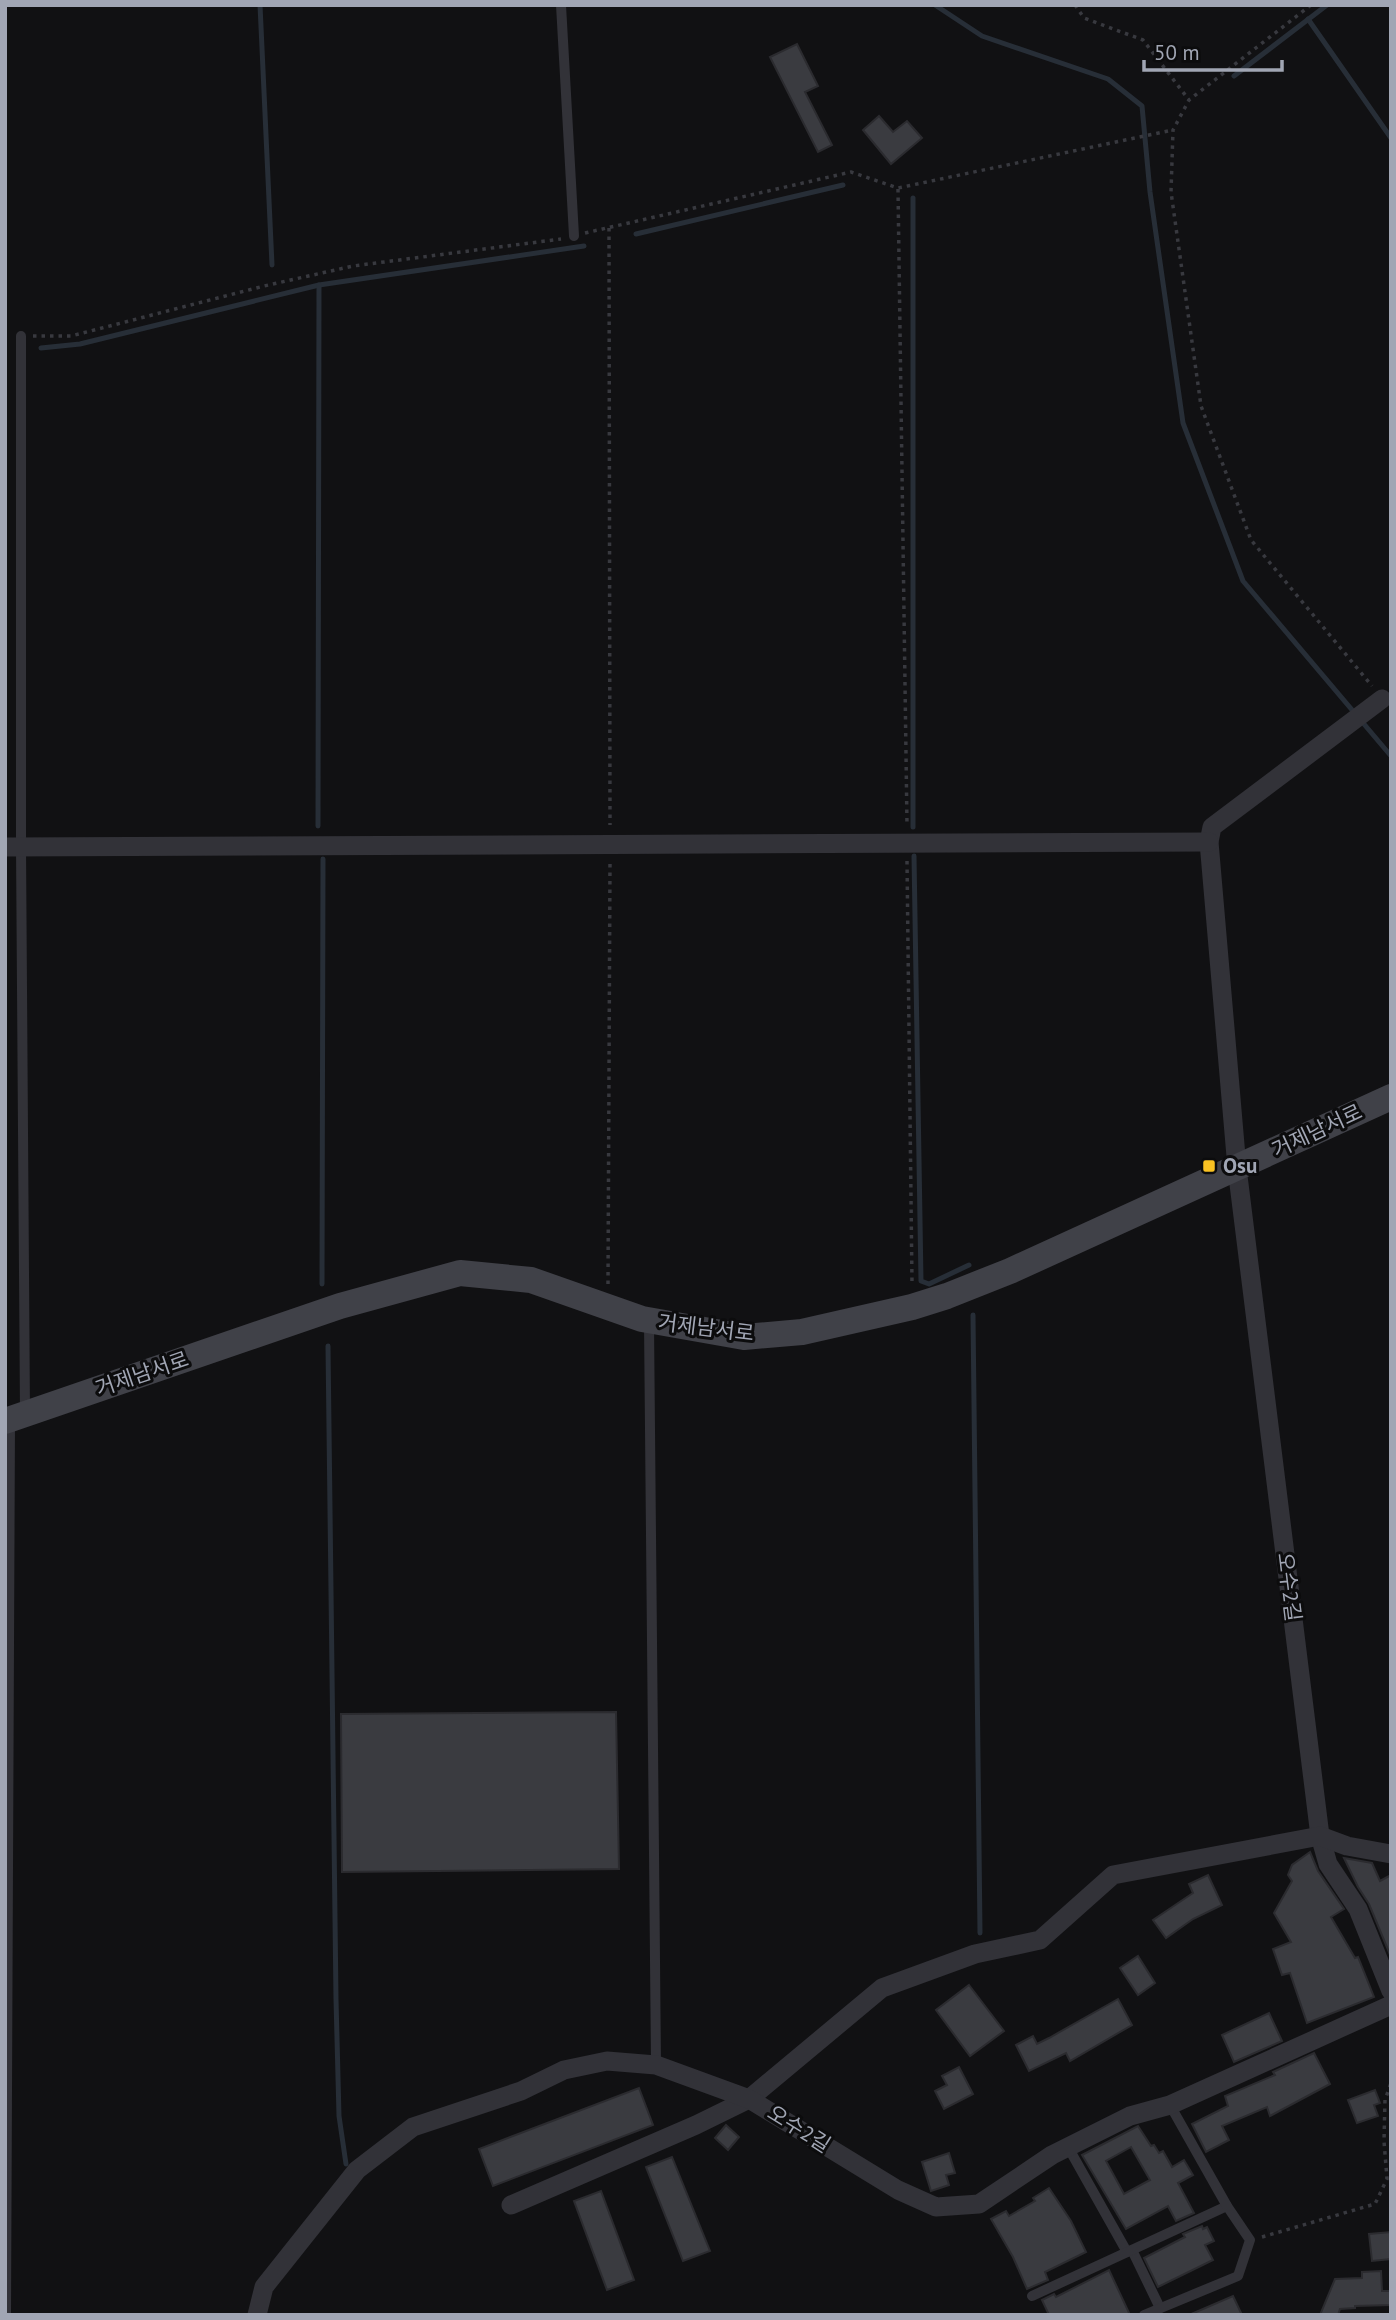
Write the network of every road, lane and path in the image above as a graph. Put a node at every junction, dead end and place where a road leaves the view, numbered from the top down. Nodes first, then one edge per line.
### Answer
1 (561, 5) edge
2 (1075, 5) edge
3 (1311, 5) edge
4 (1189, 100) junction
5 (1173, 130) junction
6 (898, 188) junction
7 (609, 228) junction
8 (574, 236) junction
9 (21, 336) joint
10 (1382, 699) joint
11 (907, 842) junction
12 (1209, 842) junction
13 (610, 844) junction
14 (13, 847) edge
15 (1391, 1097) edge
16 (1237, 1168) junction
17 (608, 1307) junction
18 (912, 1307) junction
19 (649, 1320) junction
20 (13, 1418) edge
21 (1321, 1836) junction
22 (1391, 1854) edge
23 (1391, 1991) edge
24 (1391, 2005) edge
25 (656, 2065) junction
26 (1391, 2083) edge
27 (749, 2099) junction
28 (1170, 2105) junction
29 (1068, 2147) junction
30 (511, 2205) dead end
31 (1227, 2206) junction
32 (1250, 2240) junction
33 (1129, 2251) junction
34 (1032, 2296) dead end
35 (1160, 2308) junction
36 (6, 2315) edge
37 (257, 2315) edge
38 (1144, 2315) edge

1 - 8 lane
2 - 4 path
3 - 4 path
4 - 5 path
5 - 6 path
5 - 10 path
6 - 7 path
6 - 11 path
7 - 8 path
7 - 13 path
8 - 9 path
9 - 14 lane
10 - 12 street
11 - 12 street
11 - 13 street
11 - 18 path
12 - 16 street, 오수2길
13 - 14 street
13 - 17 path
14 - 20 lane
15 - 16 main road, 거제남서로
16 - 18 main road, 거제남서로
16 - 21 street, 오수2길
17 - 19 main road, 거제남서로
17 - 20 main road, 거제남서로
18 - 19 main road, 거제남서로
19 - 25 lane
20 - 36 lane
21 - 22 street
21 - 23 street, 오수2길
21 - 27 street
24 - 28 street, 오수2길
25 - 27 street, 오수2길
25 - 37 street, 오수2길
26 - 32 path
27 - 29 street, 오수2길
27 - 30 street
28 - 29 street, 오수2길
28 - 31 lane
29 - 33 lane
31 - 32 lane
31 - 33 lane
32 - 35 lane
33 - 34 lane
33 - 35 lane
35 - 38 lane

